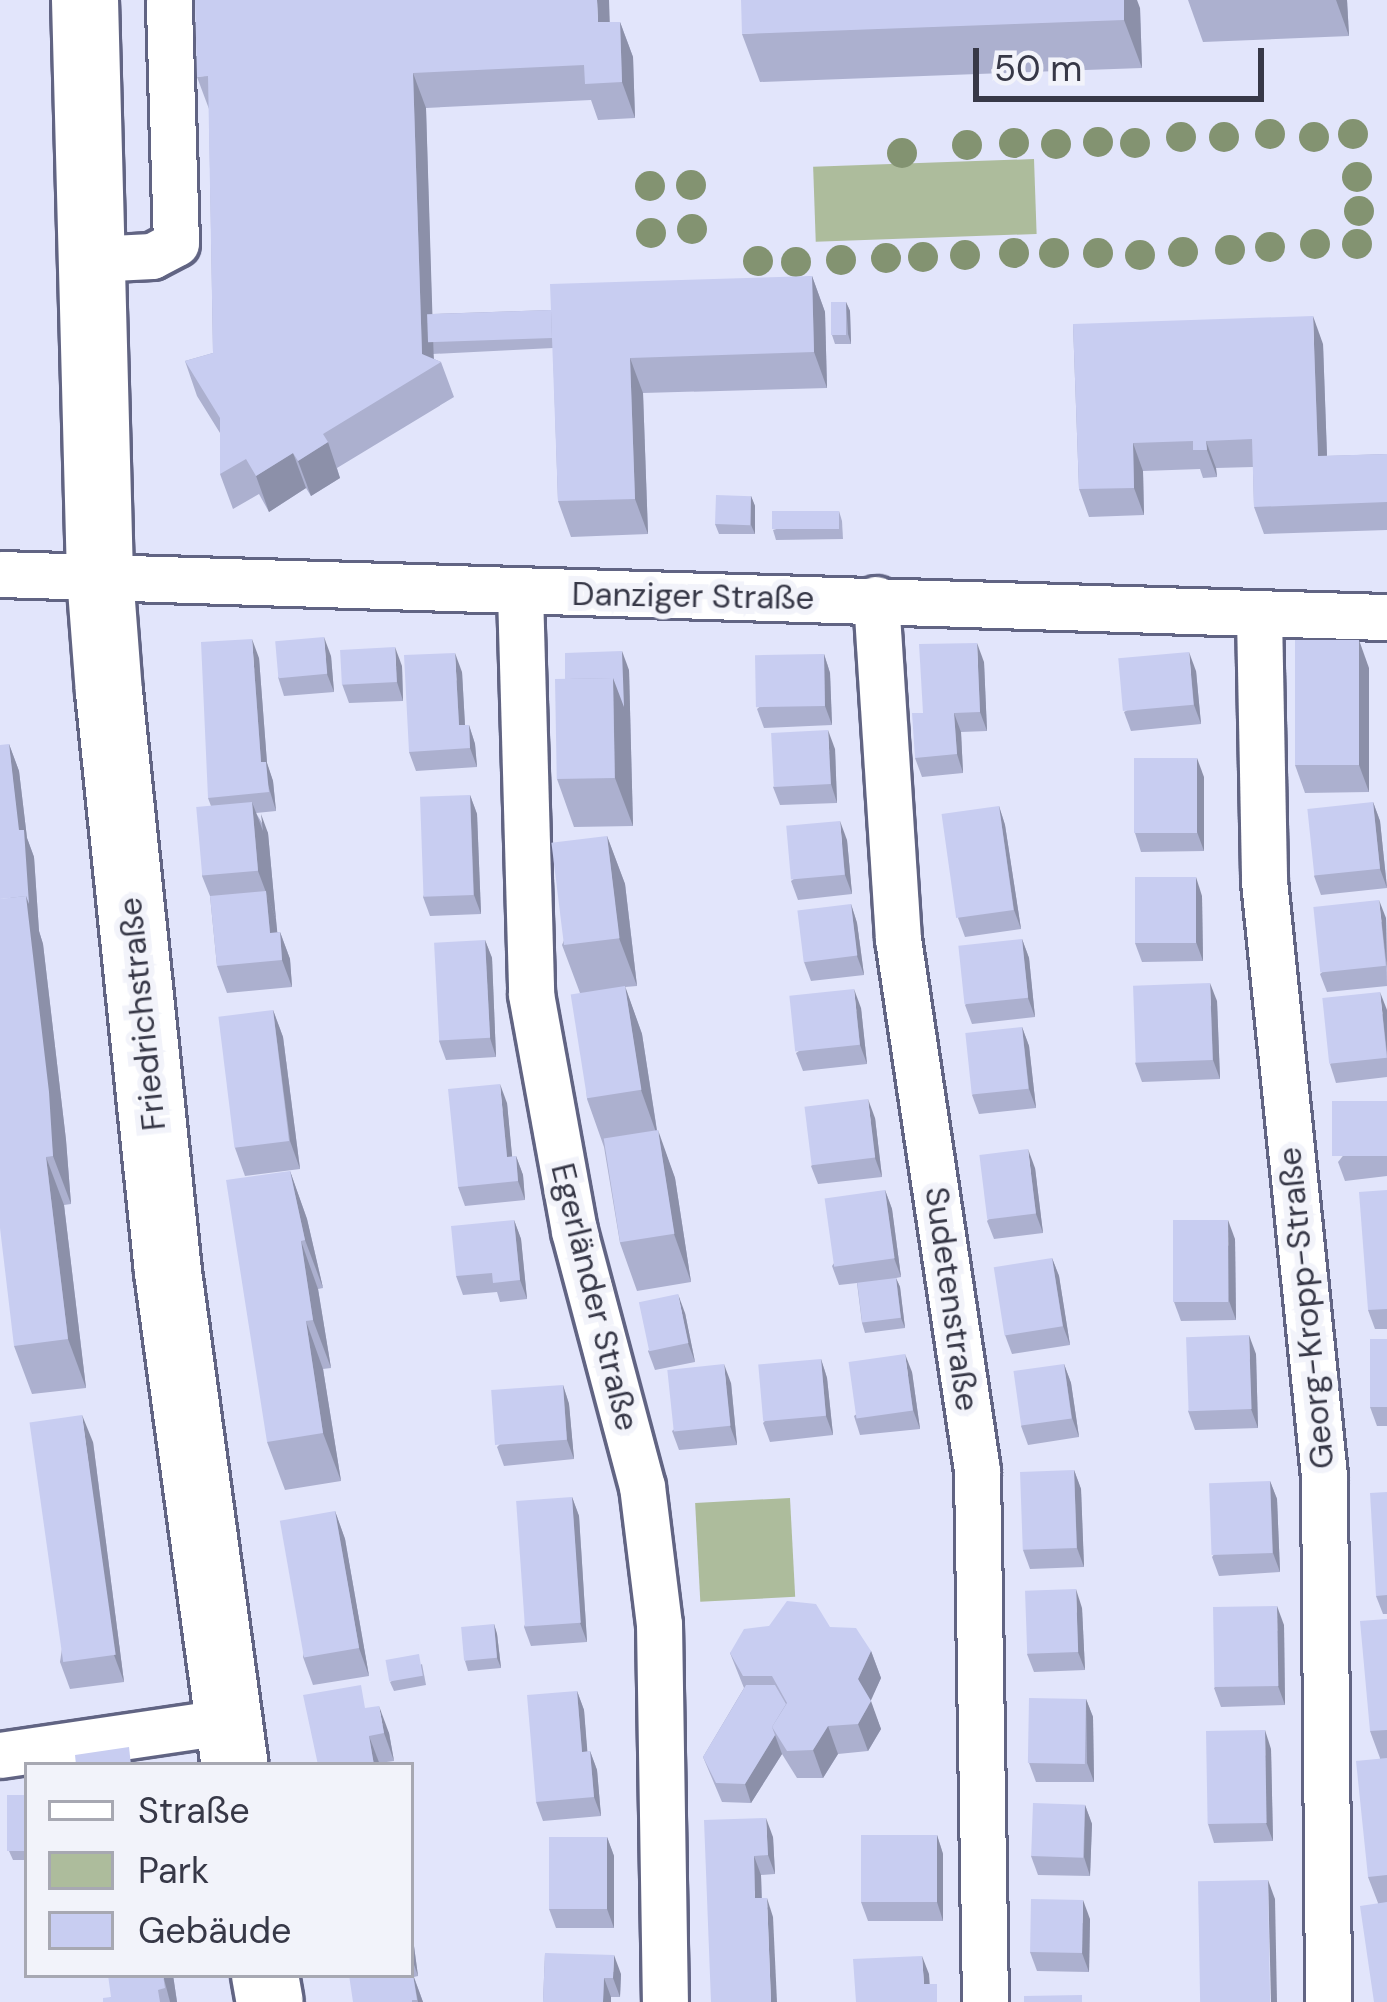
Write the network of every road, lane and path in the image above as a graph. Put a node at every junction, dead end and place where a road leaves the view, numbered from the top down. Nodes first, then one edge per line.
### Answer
1 (86, 0) edge
2 (169, 0) edge
3 (92, 260) junction
4 (0, 574) edge
5 (100, 576) junction
6 (520, 592) junction
7 (876, 599) junction
8 (1259, 614) junction
9 (1387, 617) edge
10 (232, 1743) edge
11 (0, 1755) edge
12 (665, 2002) edge
13 (985, 2002) edge
14 (1328, 2002) edge

1 - 3 main road, Friedrichstraße
2 - 3 street
3 - 5 main road, Friedrichstraße
4 - 5 street, Danziger Straße
5 - 6 street, Danziger Straße
5 - 10 main road, Friedrichstraße
6 - 7 street, Danziger Straße
6 - 12 street, Egerländer Straße
7 - 8 street, Danziger Straße
7 - 13 street, Sudetenstraße
8 - 9 street, Danziger Straße
8 - 14 street, Georg-Kropp-Straße
10 - 11 street

